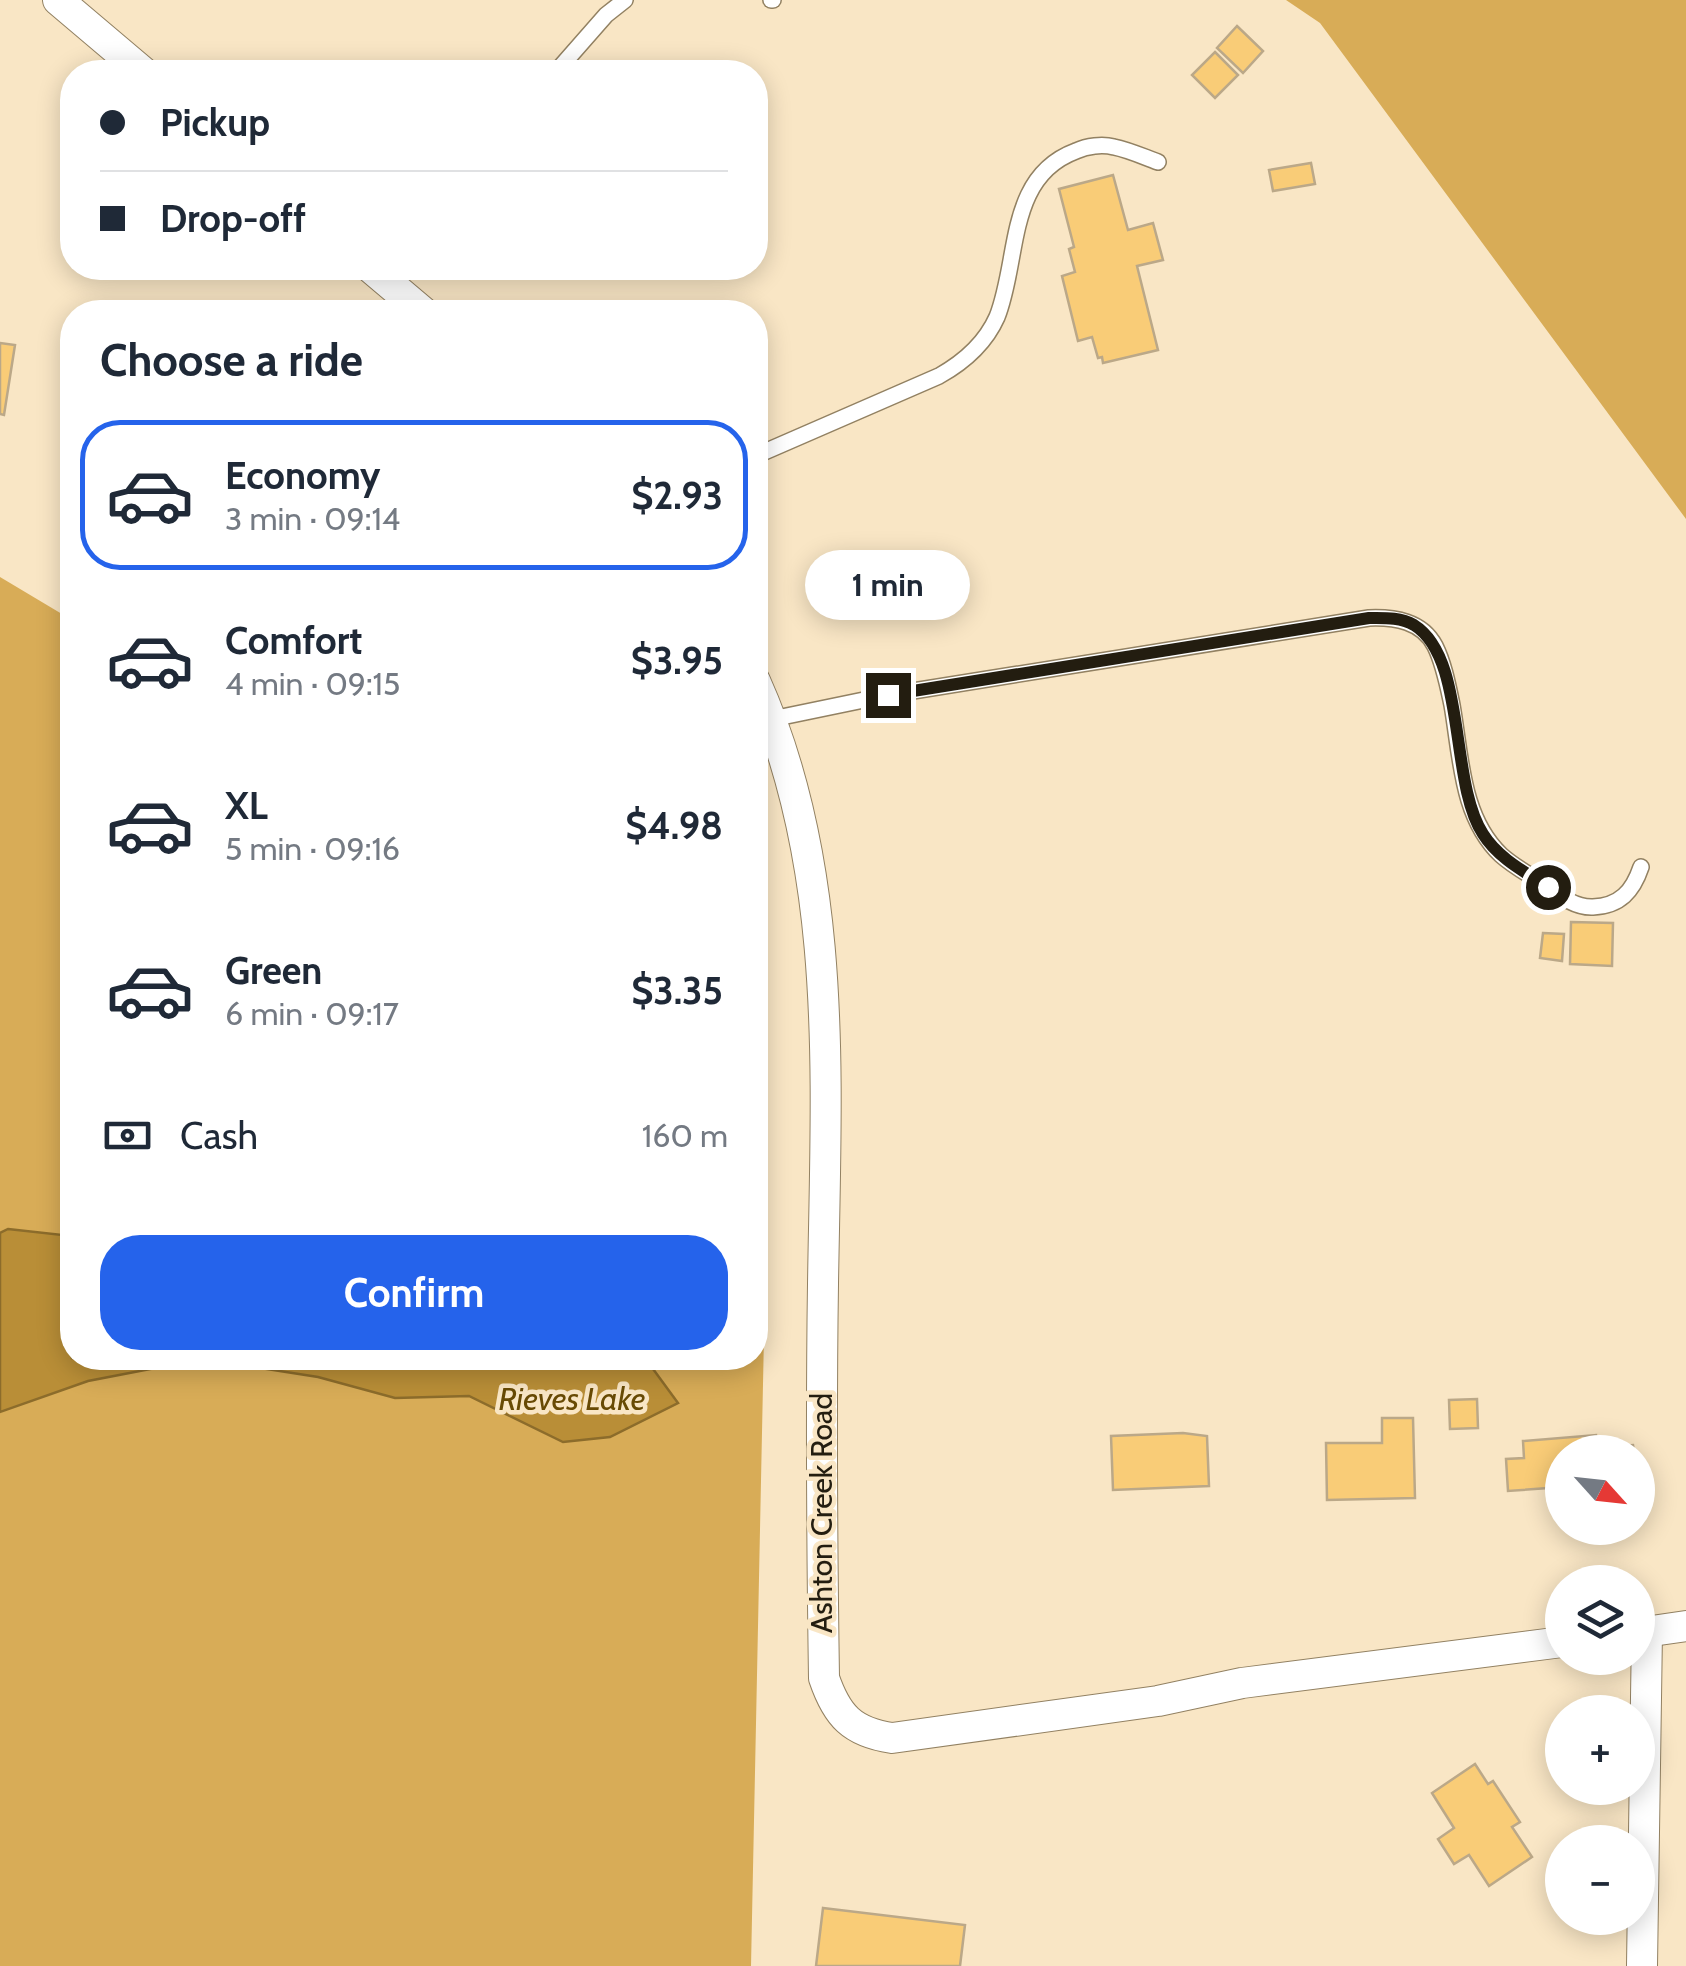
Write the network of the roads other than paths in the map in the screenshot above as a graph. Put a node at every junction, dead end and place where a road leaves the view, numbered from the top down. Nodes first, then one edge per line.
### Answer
1 (58, 0) edge
2 (626, 0) edge
3 (129, 60) edge
4 (567, 60) edge
5 (1158, 162) dead end
6 (387, 280) edge
7 (410, 300) edge
8 (768, 450) edge
9 (768, 710) edge
10 (772, 719) junction
11 (1641, 866) dead end
12 (1686, 1626) edge
13 (1655, 1630) edge
14 (1545, 1644) edge
15 (1642, 1675) edge
16 (1642, 1966) edge

1 - 3 street
2 - 4 lane
5 - 8 lane
6 - 7 street
9 - 10 street, Ashton Creek Road
10 - 11 lane
10 - 14 street, Ashton Creek Road
12 - 13 street
15 - 16 street

